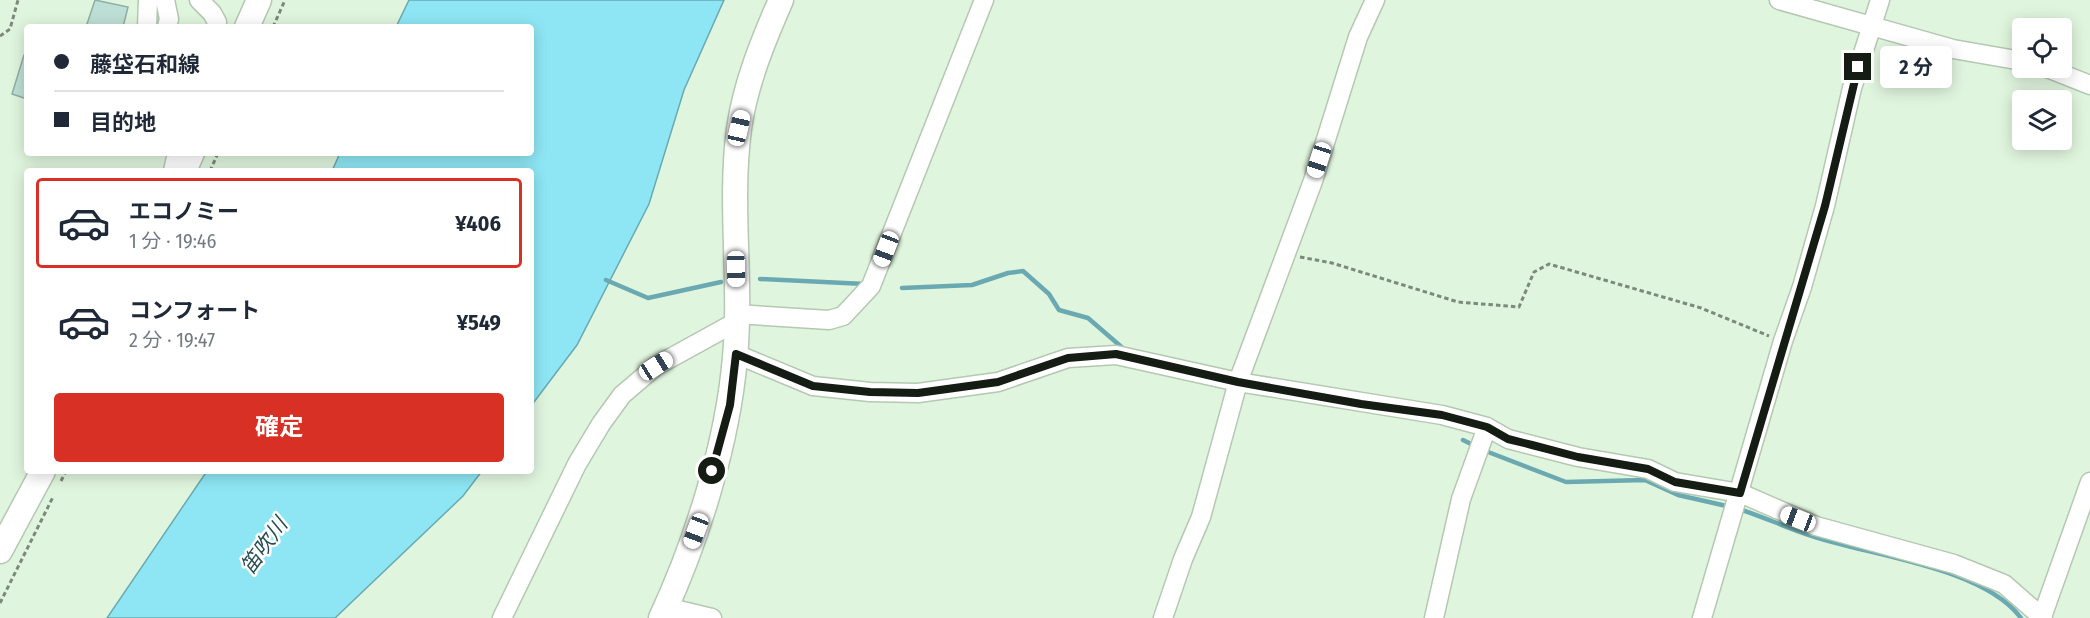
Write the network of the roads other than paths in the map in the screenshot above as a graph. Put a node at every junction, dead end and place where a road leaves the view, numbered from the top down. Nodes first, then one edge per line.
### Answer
1 (148, 0) edge
2 (165, 0) edge
3 (199, 0) edge
4 (259, 0) edge
5 (781, 0) edge
6 (984, 0) edge
7 (1375, 0) edge
8 (1779, 0) edge
9 (1880, 0) edge
10 (147, 24) edge
11 (168, 24) edge
12 (217, 24) edge
13 (248, 24) edge
14 (1871, 24) junction
15 (2012, 60) edge
16 (2072, 78) edge
17 (2090, 85) edge
18 (736, 316) junction
19 (736, 354) junction
20 (1238, 382) junction
21 (1481, 440) junction
22 (41, 474) edge
23 (2090, 482) edge
24 (1739, 495) junction
25 (0, 551) edge
26 (664, 613) edge
27 (2043, 617) edge
28 (502, 618) edge
29 (712, 618) edge
30 (1163, 618) edge
31 (1434, 618) edge
32 (1702, 618) edge

1 - 10 street
2 - 11 street
3 - 12 street
4 - 13 main road
5 - 18 main road
6 - 18 street
7 - 20 street
8 - 14 street
9 - 14 street
14 - 15 street
14 - 24 street
16 - 17 street
18 - 19 main road
18 - 28 street
19 - 20 street
19 - 26 main road
20 - 21 street
20 - 30 street
21 - 24 street
21 - 31 street
22 - 25 main road
23 - 27 street
24 - 27 street
24 - 32 street
26 - 29 street

